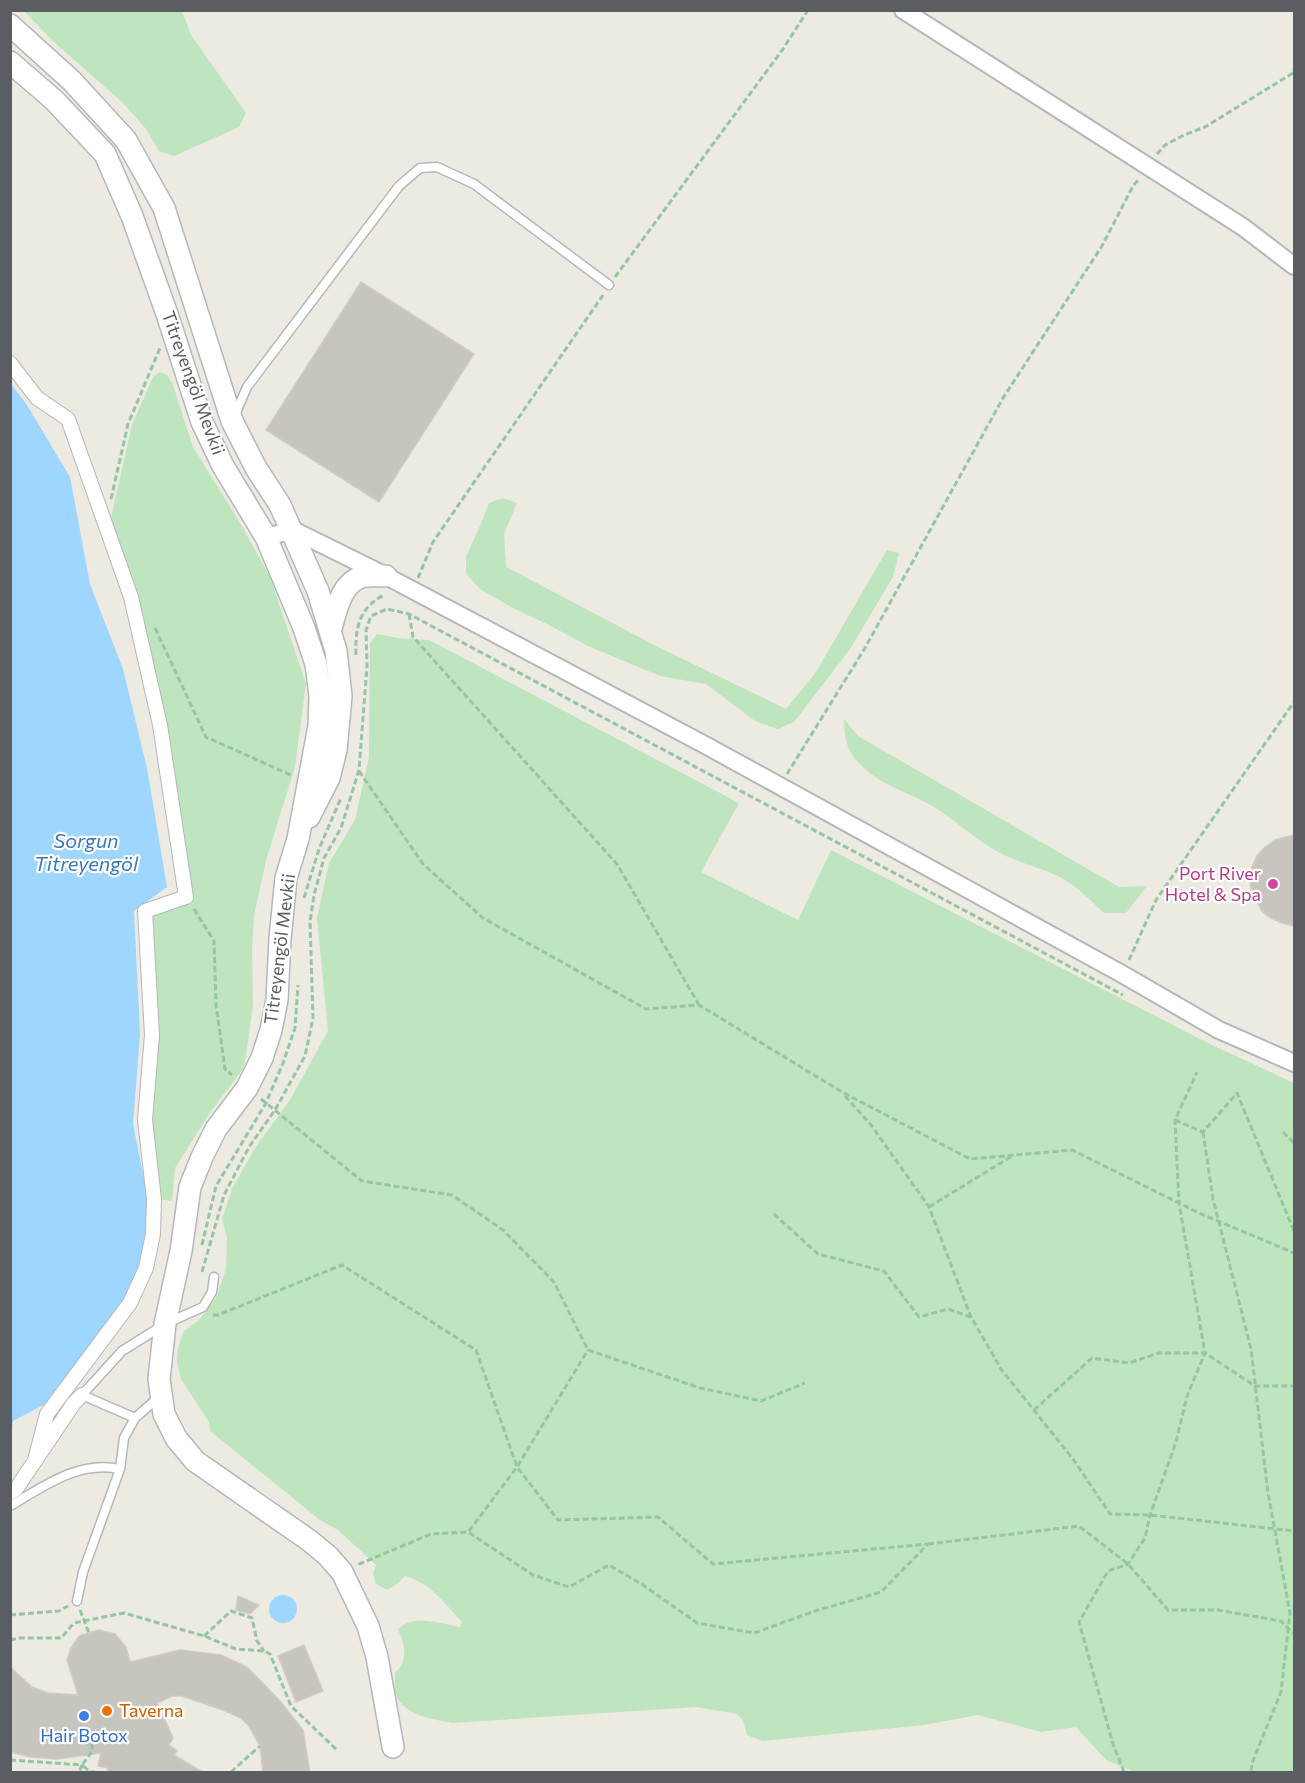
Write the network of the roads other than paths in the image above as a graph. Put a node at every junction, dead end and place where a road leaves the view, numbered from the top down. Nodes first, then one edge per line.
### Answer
1 (903, 10) edge
2 (10, 25) edge
3 (10, 62) edge
4 (1294, 266) edge
5 (609, 285) dead end
6 (10, 363) edge
7 (232, 421) junction
8 (293, 530) junction
9 (266, 537) junction
10 (386, 576) junction
11 (330, 631) junction
12 (298, 840) junction
13 (1294, 1063) edge
14 (214, 1277) dead end
15 (165, 1323) junction
16 (82, 1395) junction
17 (160, 1395) junction
18 (135, 1418) junction
19 (35, 1460) junction
20 (120, 1469) junction
21 (10, 1493) edge
22 (10, 1506) edge
23 (77, 1601) road end
24 (393, 1747) dead end

1 - 4 street
2 - 7 street, Titreyengöl Mevkii
3 - 9 street, Titreyengöl Mevkii
5 - 7 lane
6 - 19 street
7 - 8 street, Titreyengöl Mevkii
8 - 9 street
8 - 10 street
8 - 11 street, Titreyengöl Mevkii
9 - 12 street, Titreyengöl Mevkii
10 - 11 street
10 - 13 street
11 - 12 street, Titreyengöl Mevkii
12 - 15 street, Titreyengöl Mevkii
14 - 15 lane
15 - 16 lane
15 - 17 street, Titreyengöl Mevkii
16 - 18 lane
16 - 19 street
17 - 18 lane
17 - 24 street, Titreyengöl Mevkii
18 - 20 lane
19 - 21 street
20 - 22 lane
20 - 23 lane

